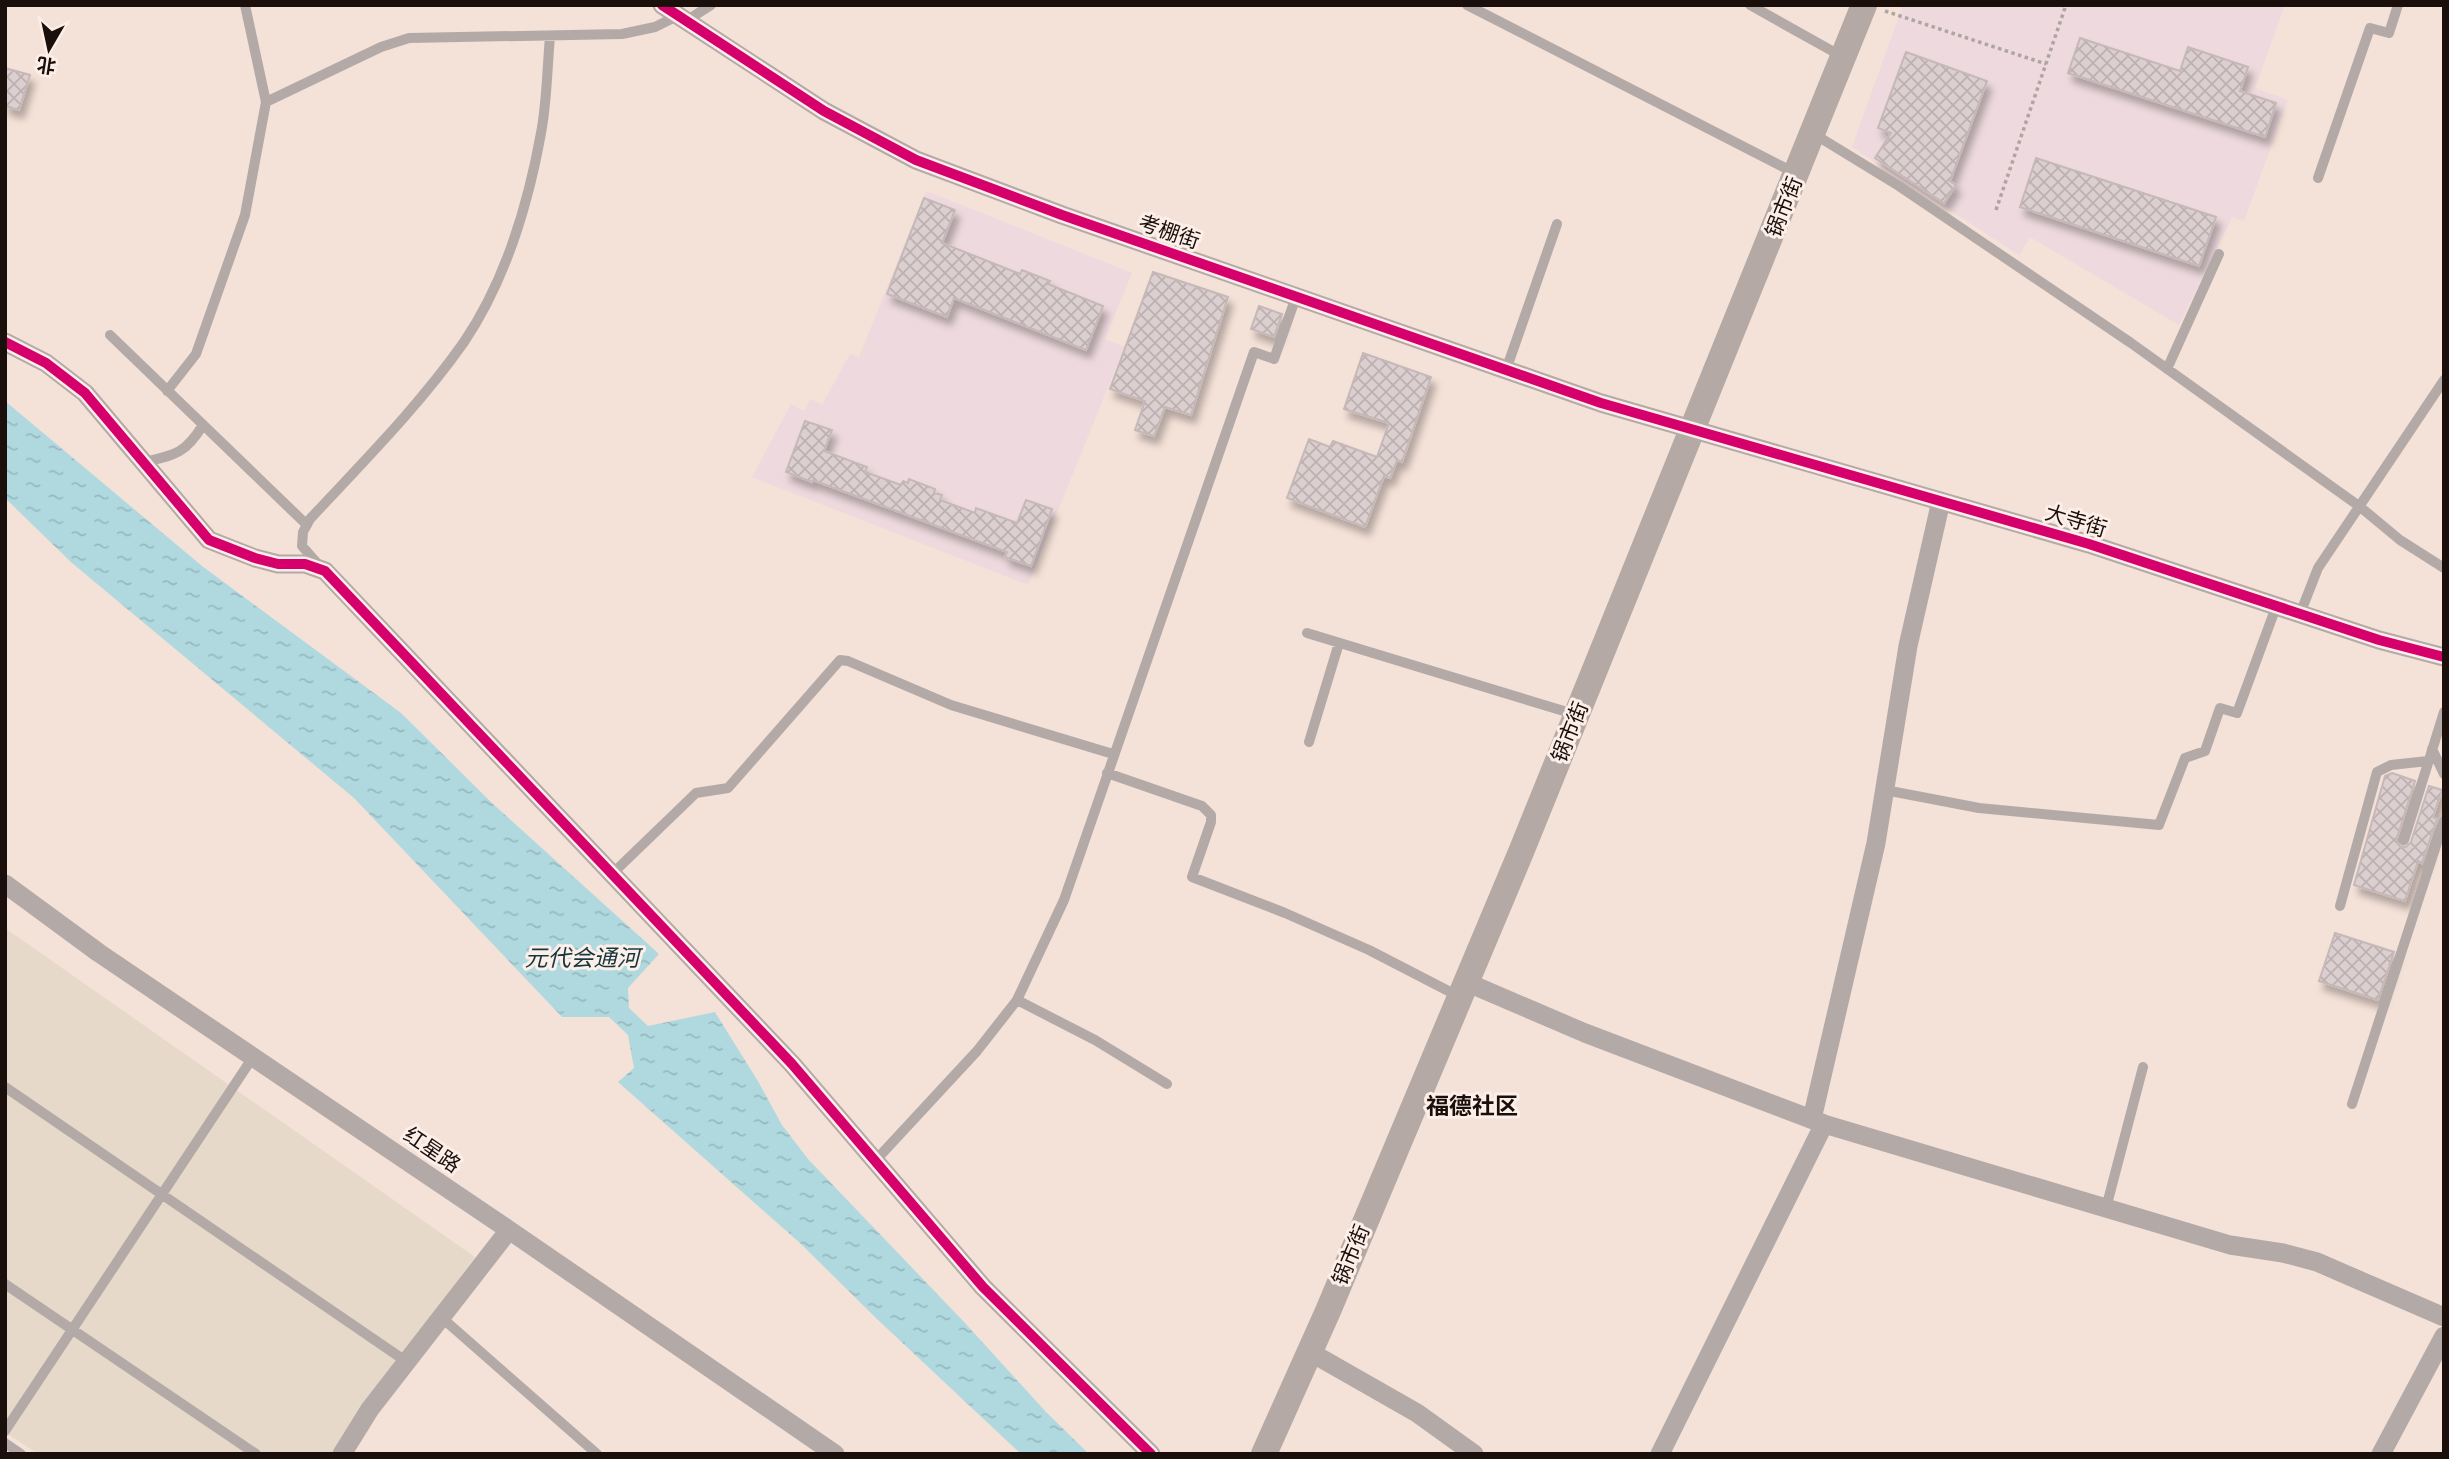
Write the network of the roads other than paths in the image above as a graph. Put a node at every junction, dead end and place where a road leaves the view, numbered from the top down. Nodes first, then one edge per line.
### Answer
1 (245, 5) edge
2 (711, 5) edge
3 (1466, 5) edge
4 (1751, 5) edge
5 (2398, 5) edge
6 (1872, 7) edge
7 (676, 14) edge
8 (550, 37) junction
9 (1843, 57) junction
10 (266, 102) junction
11 (1813, 133) junction
12 (1797, 173) junction
13 (2318, 178) dead end
14 (1557, 224) dead end
15 (2219, 254) dead end
16 (1296, 297) junction
17 (110, 335) dead end
18 (5, 342) edge
19 (2167, 369) junction
20 (1506, 370) junction
21 (2444, 380) edge
22 (167, 391) junction
23 (203, 425) junction
24 (1694, 430) junction
25 (144, 462) junction
26 (1941, 501) junction
27 (2359, 506) junction
28 (306, 525) junction
29 (2444, 569) edge
30 (325, 571) junction
31 (2276, 607) junction
32 (2300, 614) junction
33 (1307, 633) dead end
34 (1339, 643) junction
35 (2444, 657) edge
36 (2444, 712) edge
37 (1577, 715) junction
38 (1309, 742) dead end
39 (2432, 749) junction
40 (1113, 754) junction
41 (2428, 761) junction
42 (1107, 773) junction
43 (2444, 774) edge
44 (1885, 790) junction
45 (2444, 821) edge
46 (2404, 840) dead end
47 (612, 874) junction
48 (5, 884) edge
49 (2340, 906) dead end
50 (1463, 990) junction
51 (1017, 1000) junction
52 (253, 1057) junction
53 (2143, 1067) dead end
54 (1167, 1084) dead end
55 (5, 1087) edge
56 (2352, 1104) dead end
57 (1818, 1122) junction
58 (875, 1161) junction
59 (162, 1195) junction
60 (2106, 1208) junction
61 (509, 1230) junction
62 (5, 1284) edge
63 (441, 1317) junction
64 (2444, 1317) edge
65 (73, 1329) junction
66 (2444, 1336) edge
67 (1310, 1352) junction
68 (407, 1362) junction
69 (5, 1431) edge
70 (5, 1443) edge
71 (21, 1454) edge
72 (256, 1454) edge
73 (342, 1454) edge
74 (597, 1454) edge
75 (835, 1454) edge
76 (1151, 1454) edge
77 (1264, 1454) edge
78 (1474, 1454) edge
79 (1660, 1454) edge
80 (2381, 1454) edge

1 - 10 lane
2 - 7 lane
3 - 12 lane
4 - 9 lane
5 - 13 lane
6 - 9 street, 锅市街
7 - 8 lane
7 - 16 street, 考棚街
8 - 10 lane
8 - 28 lane
9 - 11 street, 锅市街
10 - 22 lane
11 - 12 street, 锅市街
11 - 19 lane
12 - 24 street, 锅市街
14 - 20 lane
15 - 19 lane
16 - 20 street, 考棚街
16 - 40 lane
17 - 22 lane
18 - 25 street
19 - 27 lane
20 - 24 street, 考棚街
21 - 27 lane
22 - 23 lane
23 - 25 lane
23 - 28 lane
24 - 26 street, 大寺街
24 - 37 street, 锅市街
25 - 30 street
26 - 31 street, 大寺街
26 - 44 street
27 - 29 lane
27 - 32 lane
28 - 30 lane
30 - 47 street
31 - 32 street, 大寺街
31 - 44 lane
32 - 35 street, 大寺街
33 - 34 lane
34 - 37 lane
34 - 38 lane
36 - 39 lane
37 - 50 street, 锅市街
39 - 41 lane
39 - 43 lane
40 - 42 lane
40 - 47 lane
41 - 46 lane
41 - 49 lane
42 - 50 lane
42 - 51 lane
44 - 57 street
45 - 56 lane
47 - 58 street
48 - 52 street, 红星路
50 - 57 street
50 - 67 street, 锅市街
51 - 54 lane
51 - 58 lane
52 - 59 lane
52 - 61 street, 红星路
53 - 60 lane
55 - 59 lane
57 - 60 street
57 - 79 street
58 - 76 street
59 - 65 lane
59 - 68 lane
60 - 64 street
61 - 63 street
61 - 75 street, 红星路
62 - 65 lane
63 - 68 street
63 - 74 lane
65 - 69 lane
65 - 72 lane
66 - 80 street
67 - 77 street, 锅市街
67 - 78 street
68 - 73 street
70 - 71 lane

